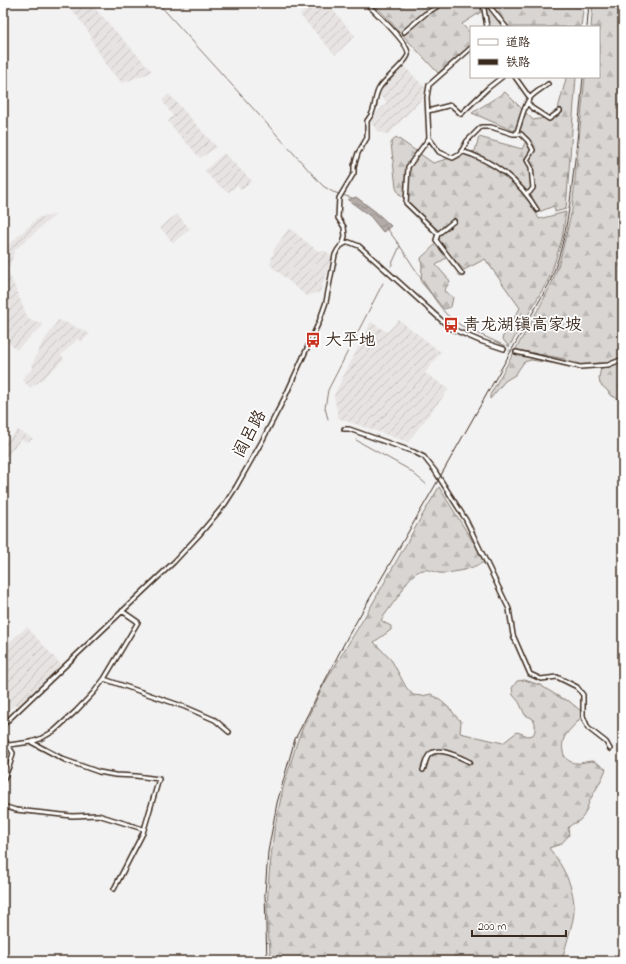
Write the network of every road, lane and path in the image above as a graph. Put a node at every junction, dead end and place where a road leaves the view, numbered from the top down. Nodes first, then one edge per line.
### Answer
1 (366, 3) edge
2 (443, 3) edge
3 (483, 3) edge
4 (487, 3) edge
5 (487, 26) edge
6 (505, 26) edge
7 (404, 32) dead end
8 (470, 49) edge
9 (501, 78) edge
10 (516, 78) edge
11 (548, 84) dead end
12 (530, 98) junction
13 (528, 103) junction
14 (428, 110) junction
15 (560, 111) dead end
16 (516, 134) junction
17 (429, 138) junction
18 (461, 151) junction
19 (526, 193) junction
20 (537, 210) dead end
21 (454, 221) dead end
22 (438, 234) junction
23 (343, 244) junction
24 (462, 274) dead end
25 (504, 349) tunnel mouth
26 (516, 352) tunnel mouth
27 (623, 358) edge
28 (344, 429) dead end
29 (122, 611) junction
30 (104, 679) junction
31 (3, 725) edge
32 (230, 732) dead end
33 (3, 737) edge
34 (31, 742) junction
35 (8, 744) junction
36 (610, 748) dead end
37 (470, 762) dead end
38 (423, 770) dead end
39 (3, 781) edge
40 (3, 806) edge
41 (143, 829) junction
42 (114, 889) dead end

1 - 23 street
2 - 7 street
3 - 5 street
4 - 6 street
8 - 14 street
9 - 14 street
10 - 12 street
11 - 12 street
12 - 13 street
13 - 15 street
13 - 16 street
14 - 17 street
16 - 18 street
16 - 19 street
17 - 18 street
17 - 22 street
18 - 19 street
19 - 20 street
21 - 22 street
22 - 24 street
23 - 25 street
23 - 29 street, 阎吕路
26 - 27 street
28 - 36 street
29 - 30 street
29 - 31 street, 阎吕路
30 - 32 street
30 - 34 street
33 - 35 street
34 - 35 street
34 - 41 street
35 - 39 street
37 - 38 street
40 - 41 street
41 - 42 street

